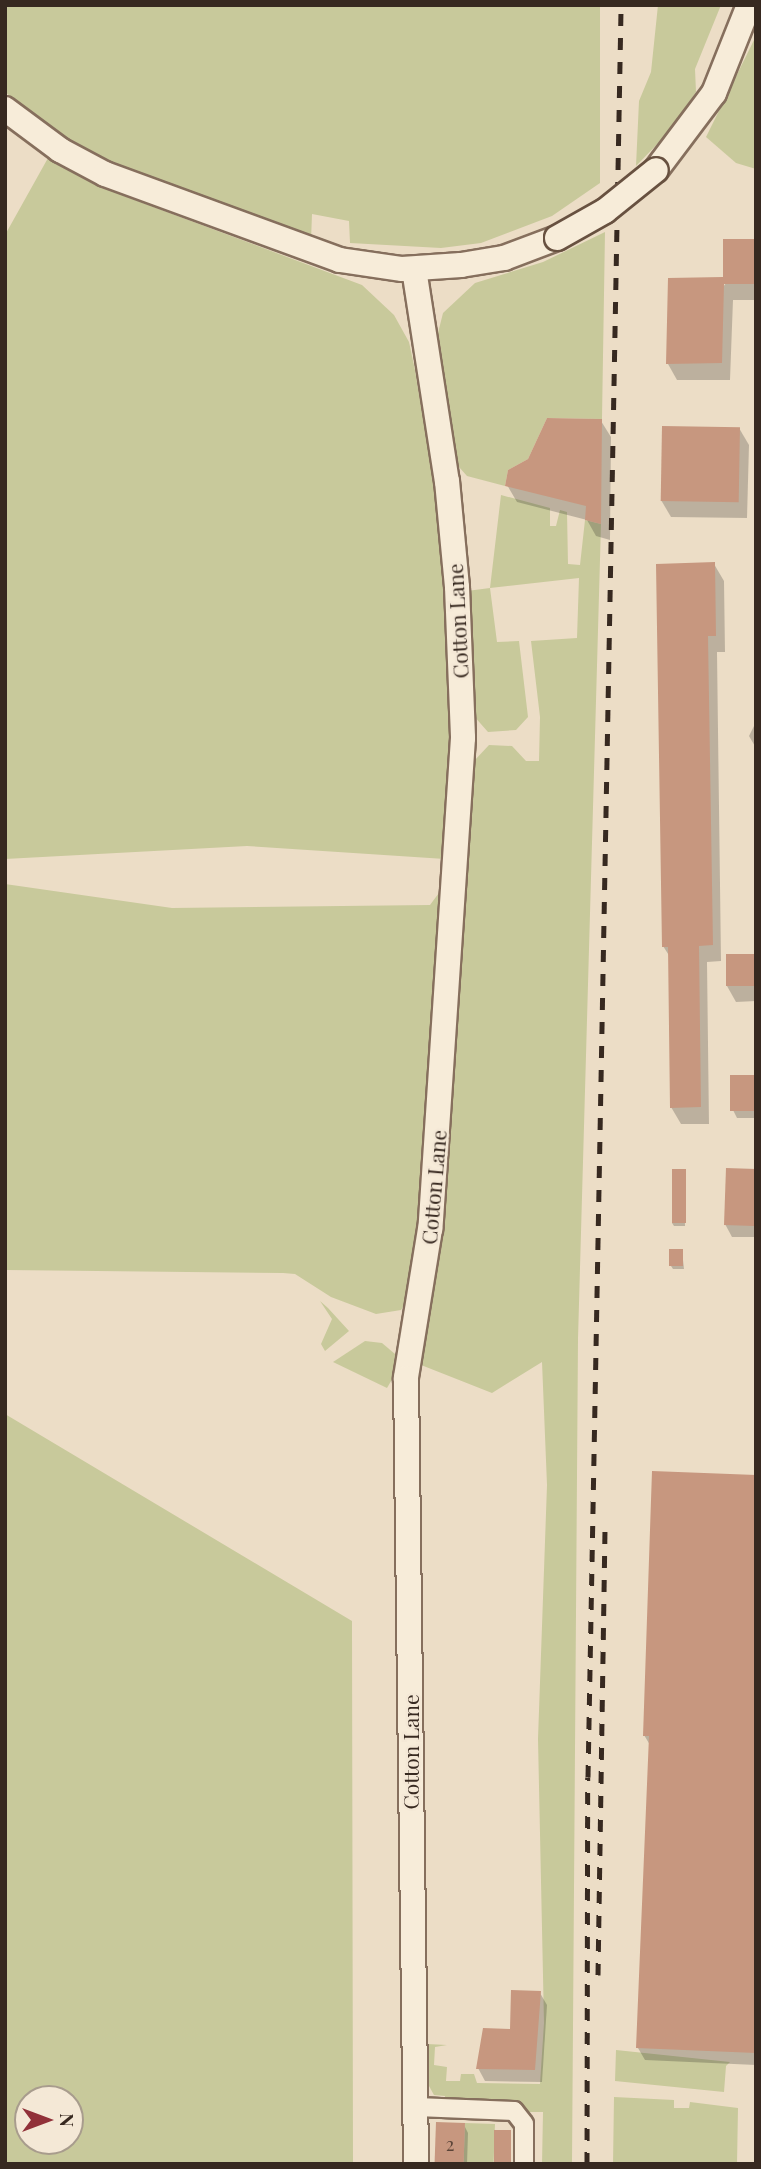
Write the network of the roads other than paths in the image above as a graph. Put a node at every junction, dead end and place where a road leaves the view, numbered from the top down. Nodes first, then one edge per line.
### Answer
1 (749, 5) edge
2 (5, 109) edge
3 (414, 269) junction
4 (417, 2107) junction
5 (416, 2164) edge
6 (524, 2164) edge

1 - 3 street, bridge
2 - 3 street
3 - 4 street, Cotton Lane
4 - 5 street, Cotton Lane
4 - 6 street

